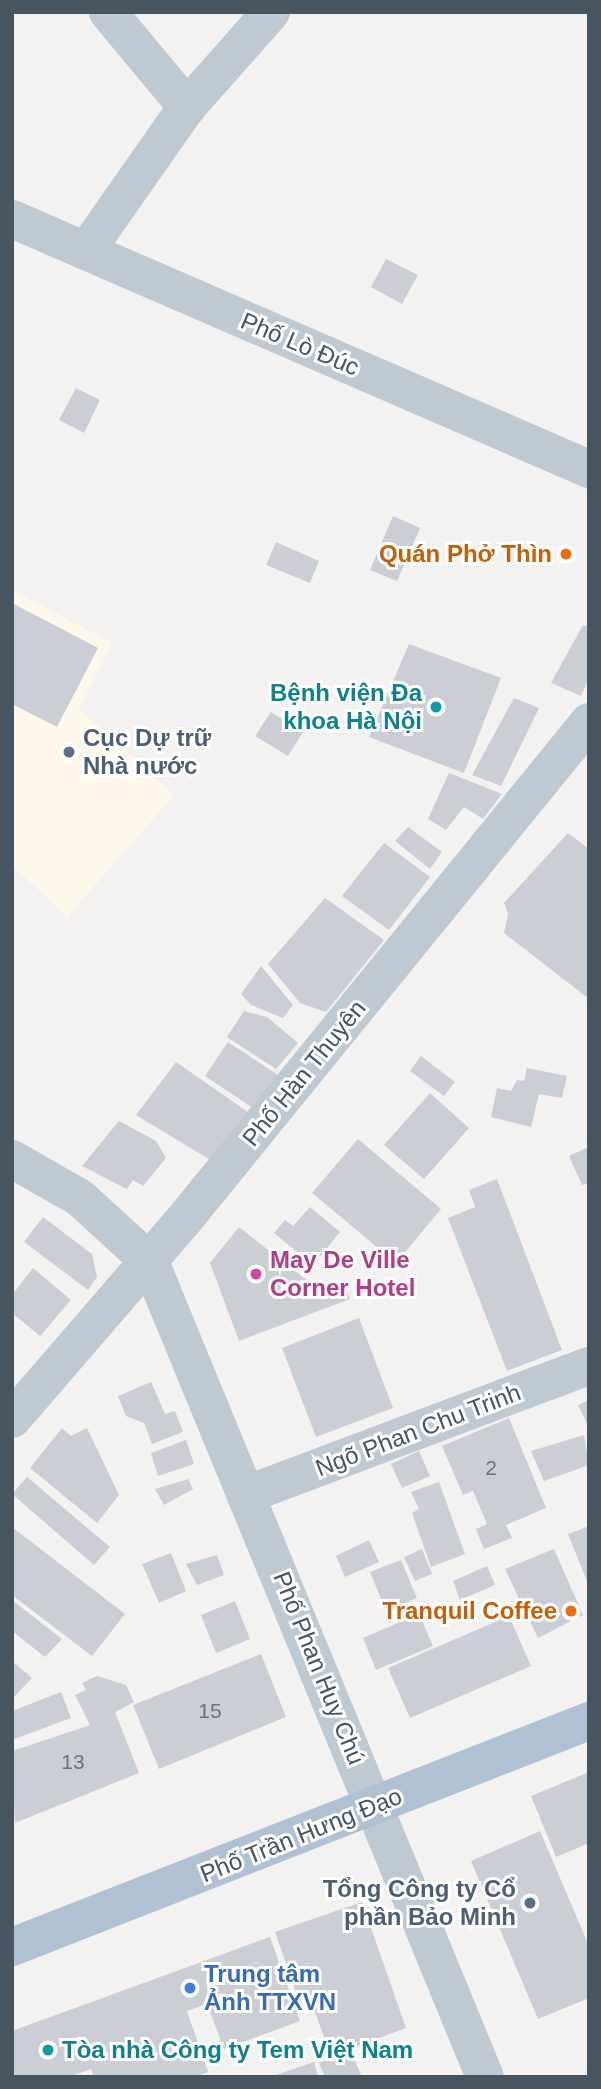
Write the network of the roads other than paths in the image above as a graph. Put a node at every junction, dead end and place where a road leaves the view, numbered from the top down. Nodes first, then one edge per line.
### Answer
1 (108, 12) edge
2 (271, 12) edge
3 (187, 107) junction
4 (12, 219) edge
5 (86, 251) junction
6 (589, 469) edge
7 (589, 722) edge
8 (12, 1159) edge
9 (150, 1262) junction
10 (589, 1366) edge
11 (12, 1419) edge
12 (248, 1494) junction
13 (589, 1721) edge
14 (374, 1802) junction
15 (12, 1947) edge
16 (485, 2077) edge

1 - 3 street
2 - 3 street
3 - 5 street
4 - 5 street, Phố Lò Đúc
5 - 6 street, Phố Lò Đúc
7 - 9 street, Phố Hàn Thuyên
8 - 9 street
9 - 11 street, Phố Hàn Thuyên
9 - 12 street, Phố Phan Huy Chú
10 - 12 street, Ngõ Phan Chu Trinh
12 - 14 street, Phố Phan Huy Chú
13 - 14 main road, Phố Trần Hưng Đạo
14 - 15 main road, Phố Trần Hưng Đạo
14 - 16 street, Phố Phan Huy Chú

